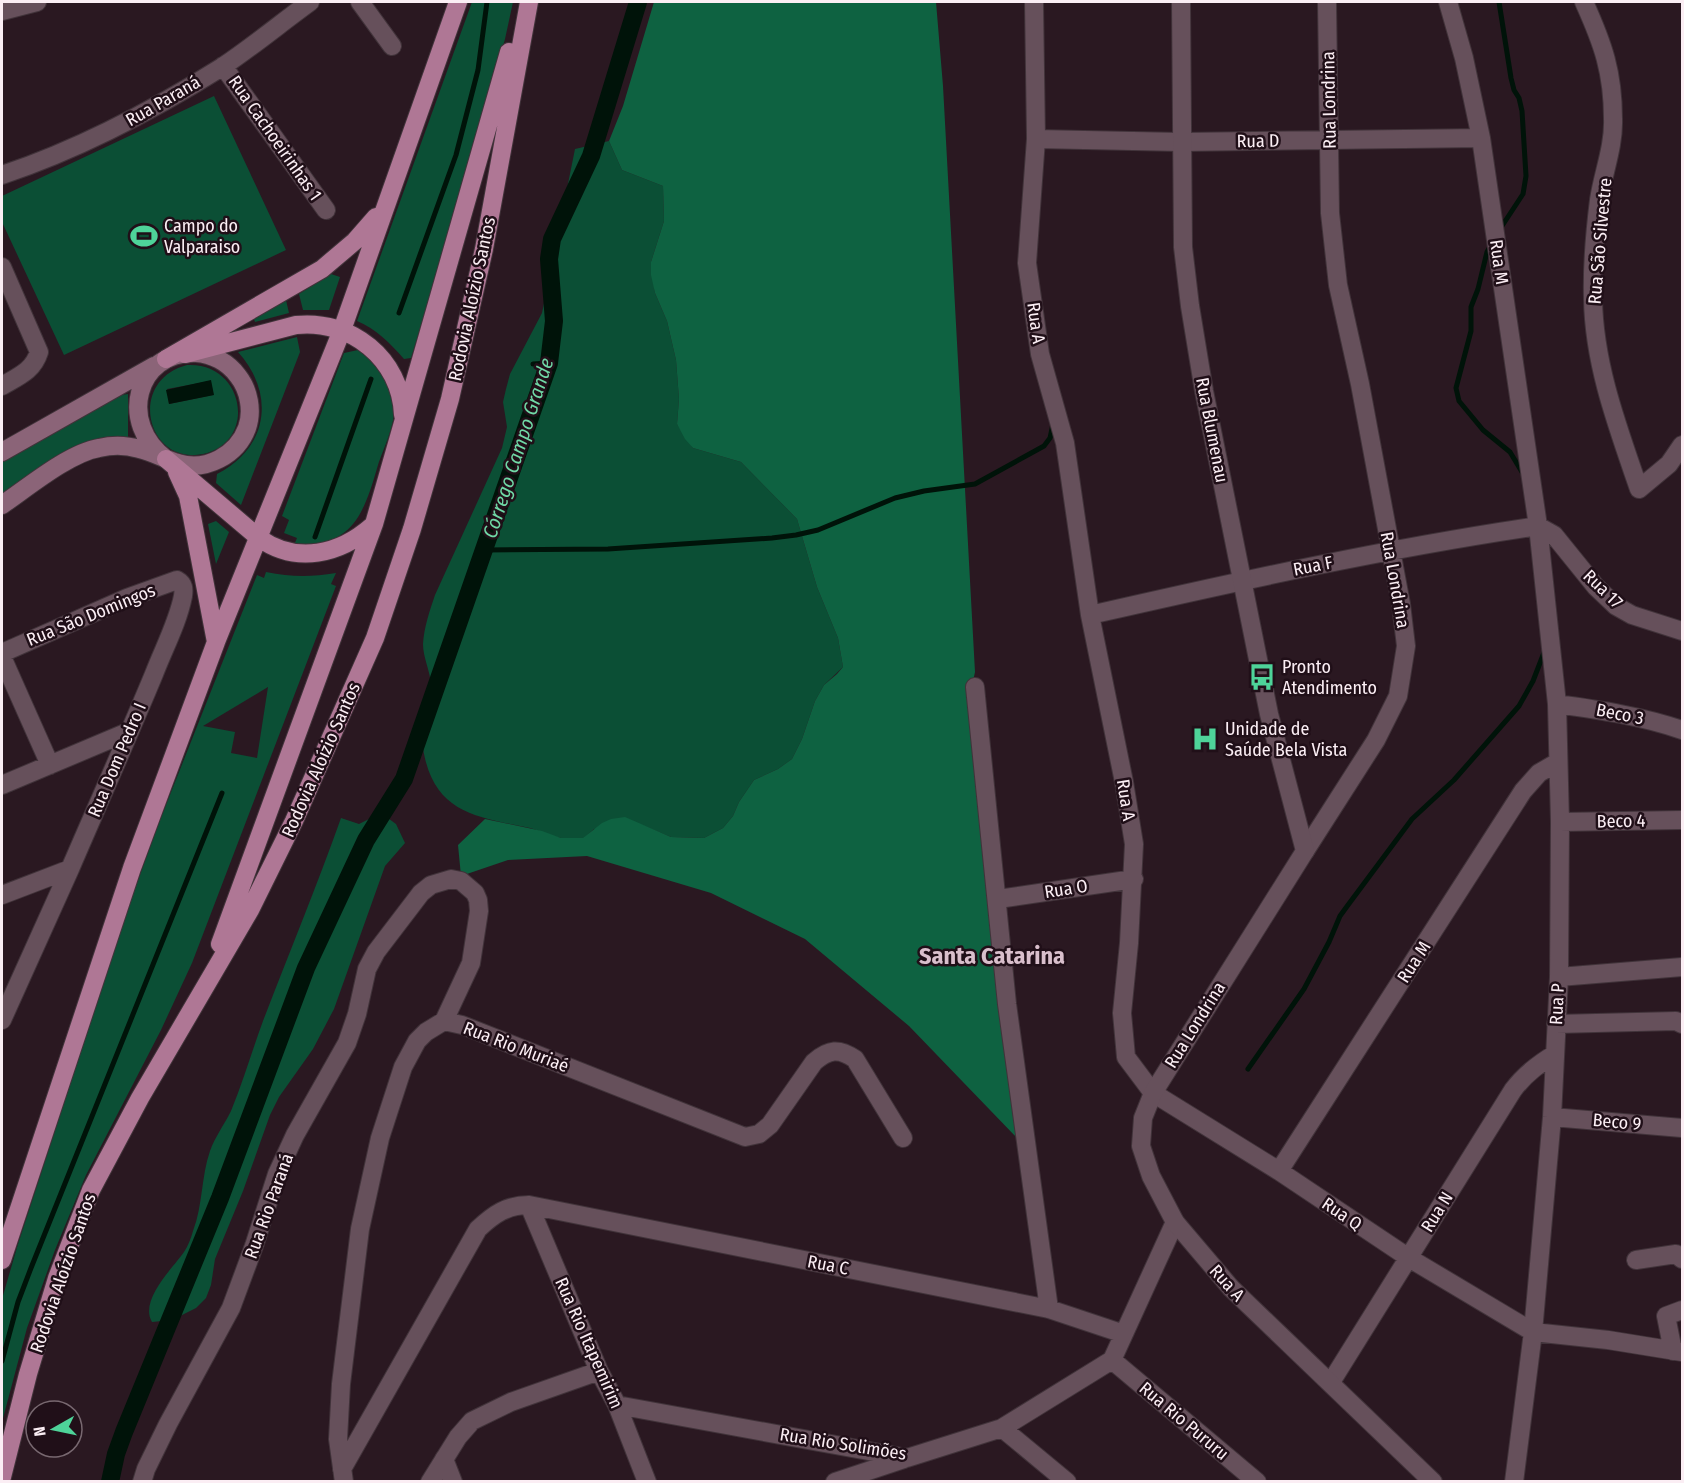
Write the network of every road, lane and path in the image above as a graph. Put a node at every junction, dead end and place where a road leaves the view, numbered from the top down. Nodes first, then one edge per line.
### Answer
1 (37, 2) edge
2 (310, 2) edge
3 (360, 2) edge
4 (458, 2) edge
5 (524, 2) edge
6 (529, 2) edge
7 (1034, 2) edge
8 (1181, 2) edge
9 (1327, 2) edge
10 (1448, 2) edge
11 (1584, 2) edge
12 (2, 11) edge
13 (392, 46) dead end
14 (224, 66) junction
15 (1481, 138) junction
16 (1036, 139) junction
17 (1329, 140) junction
18 (1181, 142) junction
19 (2, 175) edge
20 (386, 203) junction
21 (326, 210) dead end
22 (2, 267) edge
23 (342, 330) junction
24 (185, 354) junction
25 (166, 359) junction
26 (2, 386) edge
27 (403, 423) junction
28 (1683, 445) edge
29 (2, 452) edge
30 (166, 459) junction
31 (2, 505) edge
32 (374, 524) junction
33 (1538, 526) junction
34 (259, 538) junction
35 (1391, 551) junction
36 (1243, 580) junction
37 (181, 582) joint
38 (1090, 615) junction
39 (1683, 631) edge
40 (216, 642) junction
41 (2, 655) edge
42 (975, 687) dead end
43 (1557, 704) junction
44 (1683, 730) edge
45 (130, 731) junction
46 (1558, 762) junction
47 (50, 765) junction
48 (2, 785) edge
49 (1683, 820) edge
50 (1560, 822) junction
51 (1305, 851) junction
52 (70, 869) junction
53 (1134, 879) junction
54 (2, 895) edge
55 (998, 899) junction
56 (1683, 967) edge
57 (1559, 977) junction
58 (202, 994) junction
59 (2, 1020) edge
60 (444, 1021) junction
61 (1556, 1024) junction
62 (1683, 1024) edge
63 (1555, 1054) junction
64 (1152, 1093) junction
65 (1552, 1117) junction
66 (1683, 1128) edge
67 (903, 1138) dead end
68 (1279, 1171) junction
69 (529, 1205) junction
70 (1175, 1222) junction
71 (1408, 1258) junction
72 (1683, 1259) edge
73 (2, 1260) edge
74 (1636, 1260) dead end
75 (1049, 1310) junction
76 (1683, 1310) edge
77 (1533, 1332) junction
78 (1124, 1334) junction
79 (1678, 1352) edge
80 (1112, 1360) junction
81 (599, 1371) junction
82 (1331, 1382) junction
83 (617, 1405) junction
84 (1002, 1428) junction
85 (907, 1458) junction
86 (444, 1459) junction
87 (343, 1475) edge
88 (2, 1477) edge
89 (142, 1482) edge
90 (430, 1482) edge
91 (453, 1482) edge
92 (647, 1482) edge
93 (835, 1482) edge
94 (1066, 1482) edge
95 (1257, 1482) edge
96 (1433, 1482) edge
97 (1514, 1482) edge

1 - 12 street
2 - 14 street, Rua Paraná
3 - 13 street
4 - 20 main road
5 - 27 main road
6 - 58 main road, Rodovia Aloízio Santos
7 - 16 street, Rua A
8 - 18 street, Rua Blumenau
9 - 17 street, Rua Londrina
10 - 15 street, Rua M
11 - 28 street, Rua São Silvestre
14 - 19 street, Rua Paraná
14 - 21 street, Rua Cachoeirinhas 1
15 - 17 street, Rua D
15 - 33 street, Rua M
16 - 18 street, Rua D
16 - 38 street, Rua A
17 - 18 street, Rua D
17 - 35 street, Rua Londrina
18 - 36 street, Rua Blumenau
20 - 23 main road
20 - 25 main road
22 - 26 street
23 - 24 main road
23 - 27 main road
23 - 34 main road
24 - 25 main road
24 - 30 main road
25 - 29 main road
25 - 30 main road
27 - 32 main road
30 - 31 main road
30 - 34 main road
30 - 40 main road
32 - 34 main road
32 - 58 main road
33 - 35 street, Rua F
33 - 39 street, Rua 17
33 - 43 street, Rua P
34 - 40 main road
35 - 36 street, Rua F
35 - 51 street, Rua Londrina
36 - 38 street, Rua F
36 - 51 street, Rua Blumenau
37 - 41 street, Rua São Domingos
37 - 45 street, Rua Dom Pedro I
38 - 53 street, Rua A
40 - 73 main road
41 - 47 street
42 - 55 street
43 - 44 street, Beco 3
43 - 46 street, Rua P
45 - 47 street
45 - 52 street, Rua Dom Pedro I
46 - 50 street, Rua P
46 - 68 street, Rua M
47 - 48 street
49 - 50 street, Beco 4
50 - 57 street, Rua P
51 - 64 street, Rua Londrina
52 - 54 street
52 - 59 street, Rua Dom Pedro I
53 - 55 street, Rua O
53 - 64 street, Rua A
55 - 75 street
56 - 57 street
57 - 61 street, Rua P
58 - 88 main road, Rodovia Aloízio Santos
60 - 67 street, Rua Rio Muriaé
60 - 87 street, Rua Rio Muriaé
60 - 89 street, Rua Rio Paraná
61 - 62 street
61 - 63 street, Rua P
63 - 65 street, Rua P
63 - 71 street, Rua N
64 - 68 street, Rua Q
64 - 70 street, Rua A
65 - 66 street, Beco 9
65 - 77 street, Rua P
68 - 71 street, Rua Q
69 - 75 street, Rua C
69 - 81 street, Rua Rio Itapemirim
69 - 87 street
70 - 78 street
70 - 82 street, Rua A
71 - 77 street, Rua Q
71 - 82 street, Rua N
72 - 74 street
75 - 78 street, Rua C
76 - 79 street
77 - 79 street
77 - 97 street, Rua P
78 - 80 street
80 - 84 street, Rua Rio Solimões
80 - 95 street, Rua Rio Pururu
81 - 83 street, Rua Rio Itapemirim
81 - 86 street
82 - 96 street, Rua A
83 - 85 street, Rua Rio Solimões
83 - 92 street, Rua Rio Itapemirim
84 - 85 street, Rua Rio Solimões
84 - 94 street
85 - 93 street
86 - 90 street
86 - 91 street

